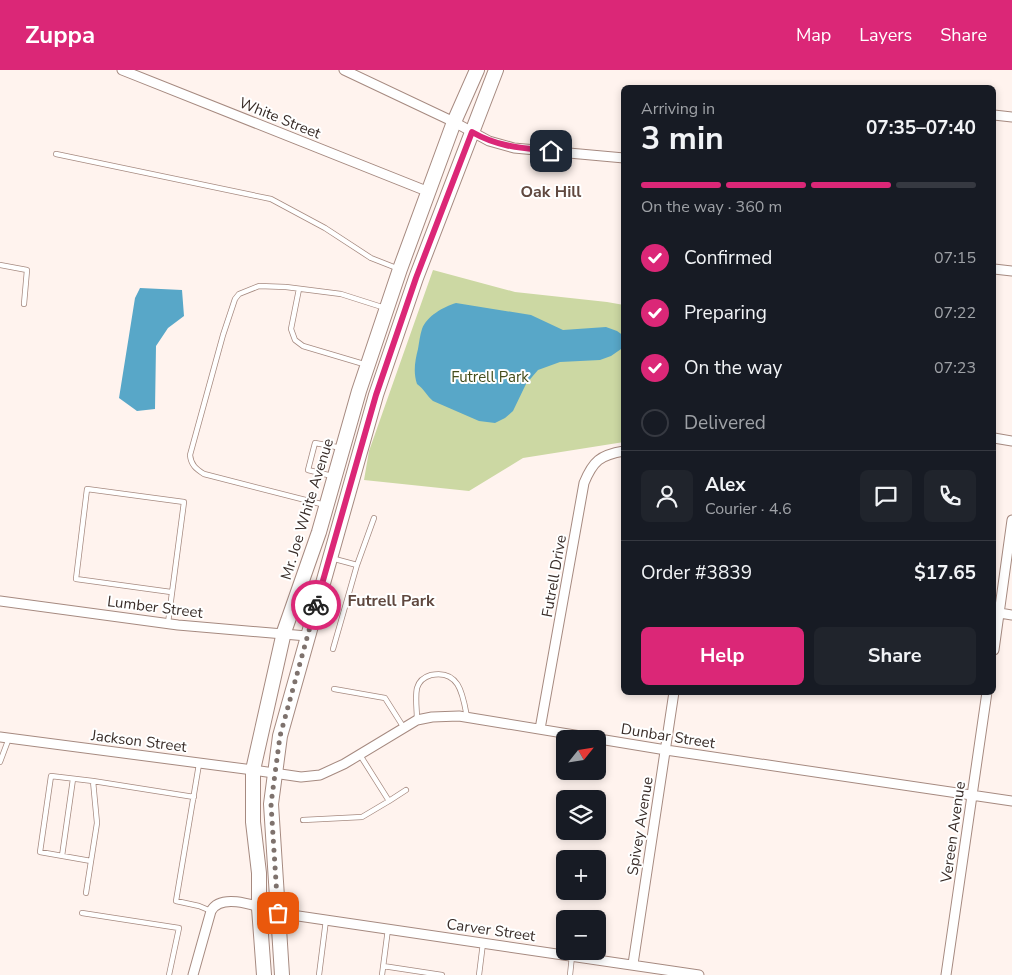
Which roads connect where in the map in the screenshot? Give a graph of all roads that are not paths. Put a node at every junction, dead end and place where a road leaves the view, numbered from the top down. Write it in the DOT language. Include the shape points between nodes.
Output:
graph roads {
  1 [pos="122,70"];
  2 [pos="344,70"];
  3 [pos="478,70"];
  4 [pos="496,70"];
  5 [pos="996,115"];
  6 [pos="1012,117"];
  7 [pos="454,122"];
  8 [pos="472,132"];
  9 [pos="56,154"];
  10 [pos="621,158"];
  11 [pos="429,192"];
  12 [pos="0,265"];
  13 [pos="996,269"];
  14 [pos="400,270"];
  15 [pos="1012,271"];
  16 [pos="299,289"];
  17 [pos="24,304"];
  18 [pos="388,308"];
  19 [pos="368,366"];
  20 [pos="996,438"];
  21 [pos="1012,441"];
  22 [pos="343,448"];
  23 [pos="621,452"];
  24 [pos="335,477"];
  25 [pos="327,506"];
  26 [pos="374,518"];
  27 [pos="1012,520"];
  28 [pos="330,558"];
  29 [pos="356,565"];
  30 [pos="171,592"];
  31 [pos="0,601"];
  32 [pos="997,612"];
  33 [pos="1012,615"];
  34 [pos="168,623"];
  35 [pos="996,625"];
  36 [pos="284,632"];
  37 [pos="307,636"];
  38 [pos="333,648"];
  39 [pos="334,689"];
  40 [pos="674,695"];
  41 [pos="987,695"];
  42 [pos="467,717"];
  43 [pos="417,720"];
  44 [pos="404,728"];
  45 [pos="540,729"];
  46 [pos="4,738"];
  47 [pos="666,750"];
  48 [pos="360,755"];
  49 [pos="0,762"];
  50 [pos="199,763"];
  51 [pos="253,770"];
  52 [pos="275,774"];
  53 [pos="73,779"];
  54 [pos="93,781"];
  55 [pos="406,790"];
  56 [pos="972,795"];
  57 [pos="194,796"];
  58 [pos="389,801"];
  59 [pos="1012,801"];
  60 [pos="303,820"];
  61 [pos="62,856"];
  62 [pos="91,861"];
  63 [pos="86,893"];
  64 [pos="259,908"];
  65 [pos="211,910"];
  66 [pos="82,913"];
  67 [pos="278,913"];
  68 [pos="326,920"];
  69 [pos="388,929"];
  70 [pos="484,943"];
  71 [pos="556,954"];
  72 [pos="572,960"];
  73 [pos="602,960"];
  74 [pos="633,964"];
  75 [pos="383,966"];
  76 [pos="169,975"];
  77 [pos="193,975"];
  78 [pos="264,975"];
  79 [pos="282,975"];
  80 [pos="319,975"];
  81 [pos="382,975"];
  82 [pos="442,975"];
  83 [pos="479,975"];
  84 [pos="570,975"];
  85 [pos="699,975"];
  86 [pos="946,975"];
  1 -- 11 [label="street, White Street"];
  2 -- 7 [label="street"];
  3 -- 7 [label="main road, Mr. Joe White Avenue"];
  4 -- 8 [label="main road"];
  5 -- 6 [label="street"];
  7 -- 8 [label="street"];
  7 -- 11 [label="main road, Mr. Joe White Avenue"];
  8 -- 10 [label="street" via="514,148"];
  8 -- 28 [label="main road" via="416,278 376,395"];
  9 -- 14 [label="lane" via="271,199 372,258"];
  11 -- 14 [label="main road, Mr. Joe White Avenue"];
  12 -- 17 [label="lane" via="27,270"];
  13 -- 15 [label="street"];
  14 -- 18 [label="main road, Mr. Joe White Avenue"];
  16 -- 18 [label="lane" via="340,294"];
  16 -- 19 [label="lane" via="291,329 295,340 303,346"];
  16 -- 25 [label="lane" via="260,286 239,294 235,299 190,455 196,470 204,474"];
  18 -- 19 [label="main road, Mr. Joe White Avenue"];
  19 -- 22 [label="main road, Mr. Joe White Avenue"];
  20 -- 21 [label="street"];
  22 -- 24 [label="main road, Mr. Joe White Avenue"];
  22 -- 24 [label="lane" via="314,444 308,470"];
  23 -- 45 [label="street, Futrell Drive" via="598,459 584,483"];
  24 -- 25 [label="main road, Mr. Joe White Avenue"];
  25 -- 36 [label="main road, Mr. Joe White Avenue"];
  26 -- 29 [label="lane"];
  27 -- 32 [label="street"];
  28 -- 29 [label="lane"];
  28 -- 37 [label="main road"];
  29 -- 38 [label="lane"];
  30 -- 30 [label="lane" via="184,502 87,489 76,579"];
  30 -- 34 [label="lane"];
  31 -- 34 [label="street, Lumber Street"];
  32 -- 33 [label="street"];
  32 -- 35 [label="street"];
  34 -- 36 [label="street, Lumber Street"];
  36 -- 37 [label="street, Lumber Street"];
  36 -- 51 [label="main road, Mr. Joe White Avenue"];
  37 -- 52 [label="main road" via="280,736"];
  39 -- 44 [label="lane" via="385,698"];
  40 -- 47 [label="street, Spivey Avenue"];
  41 -- 56 [label="street, Vereen Avenue"];
  42 -- 43 [label="street, Dunbar Street"];
  42 -- 43 [label="lane" via="462,691 456,682 444,675 435,675 420,681"];
  42 -- 45 [label="street, Dunbar Street"];
  43 -- 44 [label="street, Dunbar Street"];
  44 -- 48 [label="street, Dunbar Street"];
  45 -- 47 [label="street, Dunbar Street"];
  46 -- 49 [label="lane"];
  46 -- 50 [label="street, Jackson Street"];
  47 -- 56 [label="street, Dunbar Street"];
  47 -- 74 [label="street, Spivey Avenue"];
  48 -- 52 [label="street, Dunbar Street" via="320,775"];
  48 -- 58 [label="lane"];
  50 -- 51 [label="street, Jackson Street"];
  50 -- 57 [label="lane"];
  51 -- 52 [label="street, Jackson Street"];
  51 -- 64 [label="main road, Mr. Joe White Avenue" via="252,822 259,873"];
  52 -- 67 [label="main road" via="271,804"];
  53 -- 54 [label="lane"];
  53 -- 61 [label="lane"];
  53 -- 61 [label="lane" via="51,776 40,852"];
  54 -- 57 [label="lane"];
  54 -- 62 [label="lane" via="97,823"];
  55 -- 58 [label="lane"];
  56 -- 59 [label="street, Dunbar Street"];
  56 -- 86 [label="street, Vereen Avenue"];
  57 -- 65 [label="lane" via="176,901"];
  58 -- 60 [label="lane" via="362,816"];
  61 -- 62 [label="lane"];
  62 -- 63 [label="lane"];
  64 -- 65 [label="street, Carver Street" via="222,901"];
  64 -- 67 [label="street, Carver Street"];
  64 -- 78 [label="main road, Mr. Joe White Avenue"];
  65 -- 77 [label="street"];
  66 -- 76 [label="lane" via="180,928"];
  67 -- 68 [label="street, Carver Street"];
  67 -- 79 [label="main road"];
  68 -- 69 [label="street, Carver Street"];
  68 -- 80 [label="lane"];
  69 -- 70 [label="street, Carver Street"];
  69 -- 75 [label="lane"];
  70 -- 71 [label="street, Carver Street"];
  70 -- 83 [label="lane"];
  72 -- 84 [label="lane"];
  73 -- 74 [label="street, Carver Street"];
  74 -- 85 [label="street, Carver Street"];
  75 -- 81 [label="lane"];
  75 -- 82 [label="lane"];
}
